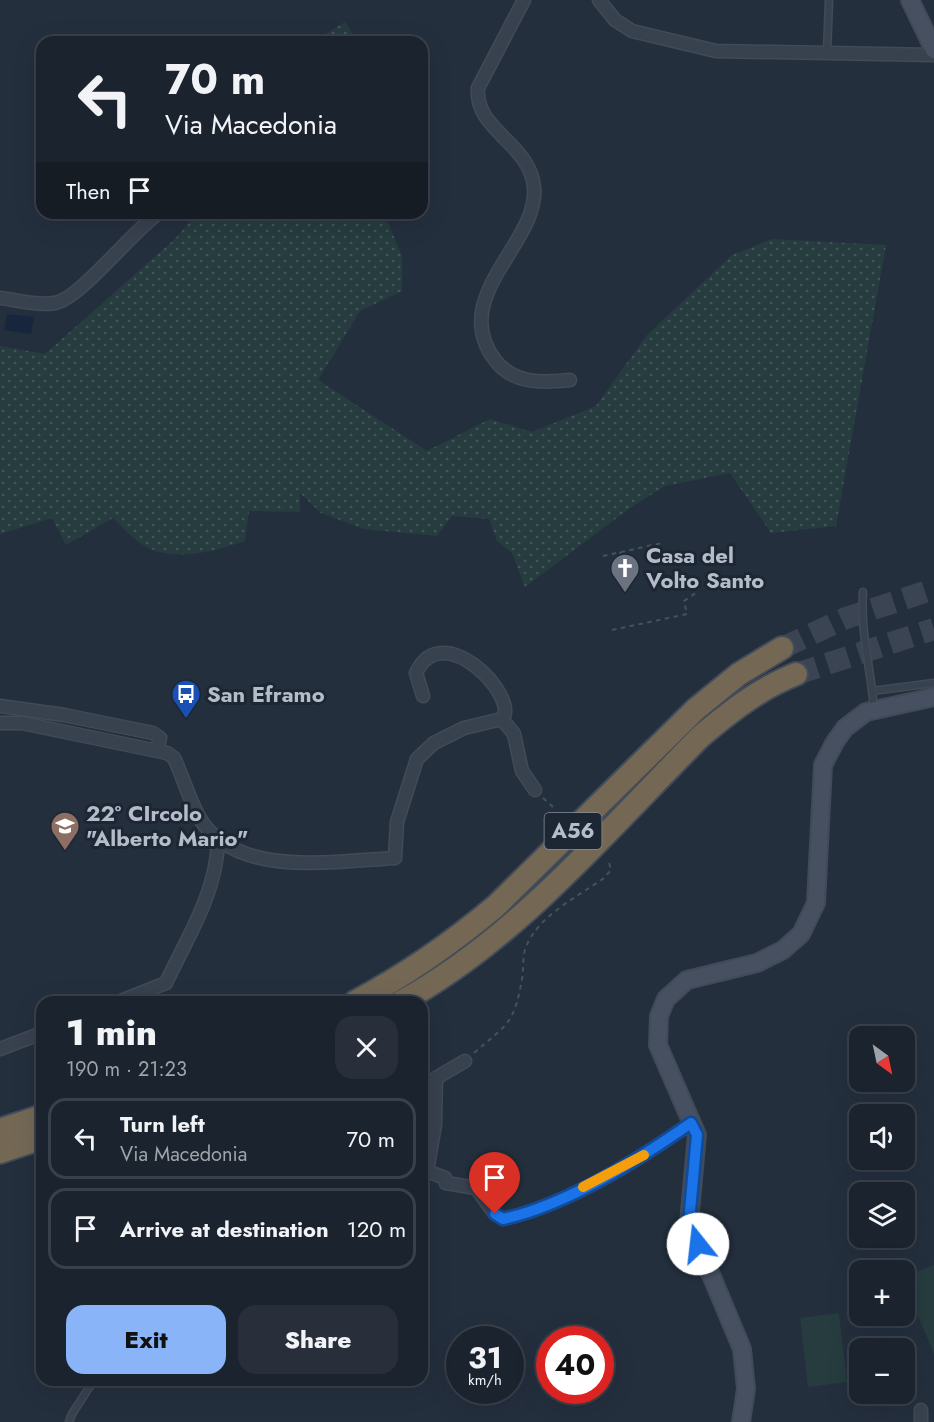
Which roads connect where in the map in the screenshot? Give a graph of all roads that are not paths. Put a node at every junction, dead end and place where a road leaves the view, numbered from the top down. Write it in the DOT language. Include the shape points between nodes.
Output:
graph roads {
  1 [pos="524,0"];
  2 [pos="599,0"];
  3 [pos="829,0"];
  4 [pos="910,0"];
  5 [pos="934,52"];
  6 [pos="827,53"];
  7 [pos="153,219"];
  8 [pos="0,298"];
  9 [pos="570,380"];
  10 [pos="863,592"];
  11 [pos="782,648"];
  12 [pos="796,674"];
  13 [pos="934,683"];
  14 [pos="872,692"];
  15 [pos="423,696"];
  16 [pos="934,697"];
  17 [pos="0,706"];
  18 [pos="874,709"];
  19 [pos="502,720"];
  20 [pos="0,723"];
  21 [pos="158,750"];
  22 [pos="535,790"];
  23 [pos="218,842"];
  24 [pos="133,996"];
  25 [pos="366,996"];
  26 [pos="411,996"];
  27 [pos="36,1035"];
  28 [pos="0,1049"];
  29 [pos="465,1061"];
  30 [pos="36,1118"];
  31 [pos="691,1123"];
  32 [pos="0,1130"];
  33 [pos="36,1140"];
  34 [pos="0,1152"];
  35 [pos="428,1165"];
  36 [pos="428,1171"];
  37 [pos="89,1386"];
  38 [pos="69,1422"];
  39 [pos="741,1422"];
  1 -- 9 [label="street" via="483,74 477,95 484,116 528,165 534,200 488,292 483,329 492,356 515,376 538,382"];
  2 -- 6 [label="street" via="615,20 632,31 726,52"];
  3 -- 6 [label="lane"];
  4 -- 5 [label="street"];
  5 -- 6 [label="street"];
  7 -- 8 [label="street" via="61,302"];
  10 -- 14 [label="lane" via="861,613"];
  11 -- 25 [label="highway, A56" via="739,674 696,709 480,920 399,978"];
  12 -- 26 [label="highway, A56" via="759,691 727,714 516,920 451,972"];
  13 -- 14 [label="lane"];
  14 -- 18 [label="lane"];
  15 -- 19 [label="street" via="416,673 419,667 439,653 451,653 476,664 500,695 506,708"];
  16 -- 18 [label="street"];
  17 -- 21 [label="street" via="153,733 160,738"];
  18 -- 31 [label="street" via="845,728 823,765 816,903 801,934 783,950 757,963 687,980 666,999 659,1016 658,1045"];
  19 -- 22 [label="street" via="514,734 522,771"];
  19 -- 23 [label="street" via="464,728 434,743 417,759 396,822 394,858 281,863"];
  20 -- 21 [label="street" via="22,723"];
  21 -- 23 [label="street" via="174,758 199,817"];
  23 -- 24 [label="street" via="217,869 209,896 166,983"];
  27 -- 28 [label="street"];
  29 -- 35 [label="street" via="436,1078 435,1125"];
  30 -- 32 [label="highway"];
  31 -- 36 [label="street" via="646,1154 589,1185 503,1219 476,1188 446,1184 446,1178"];
  31 -- 39 [label="street" via="697,1135 689,1222 742,1349 746,1389"];
  33 -- 34 [label="highway"];
  37 -- 38 [label="lane"];
}
